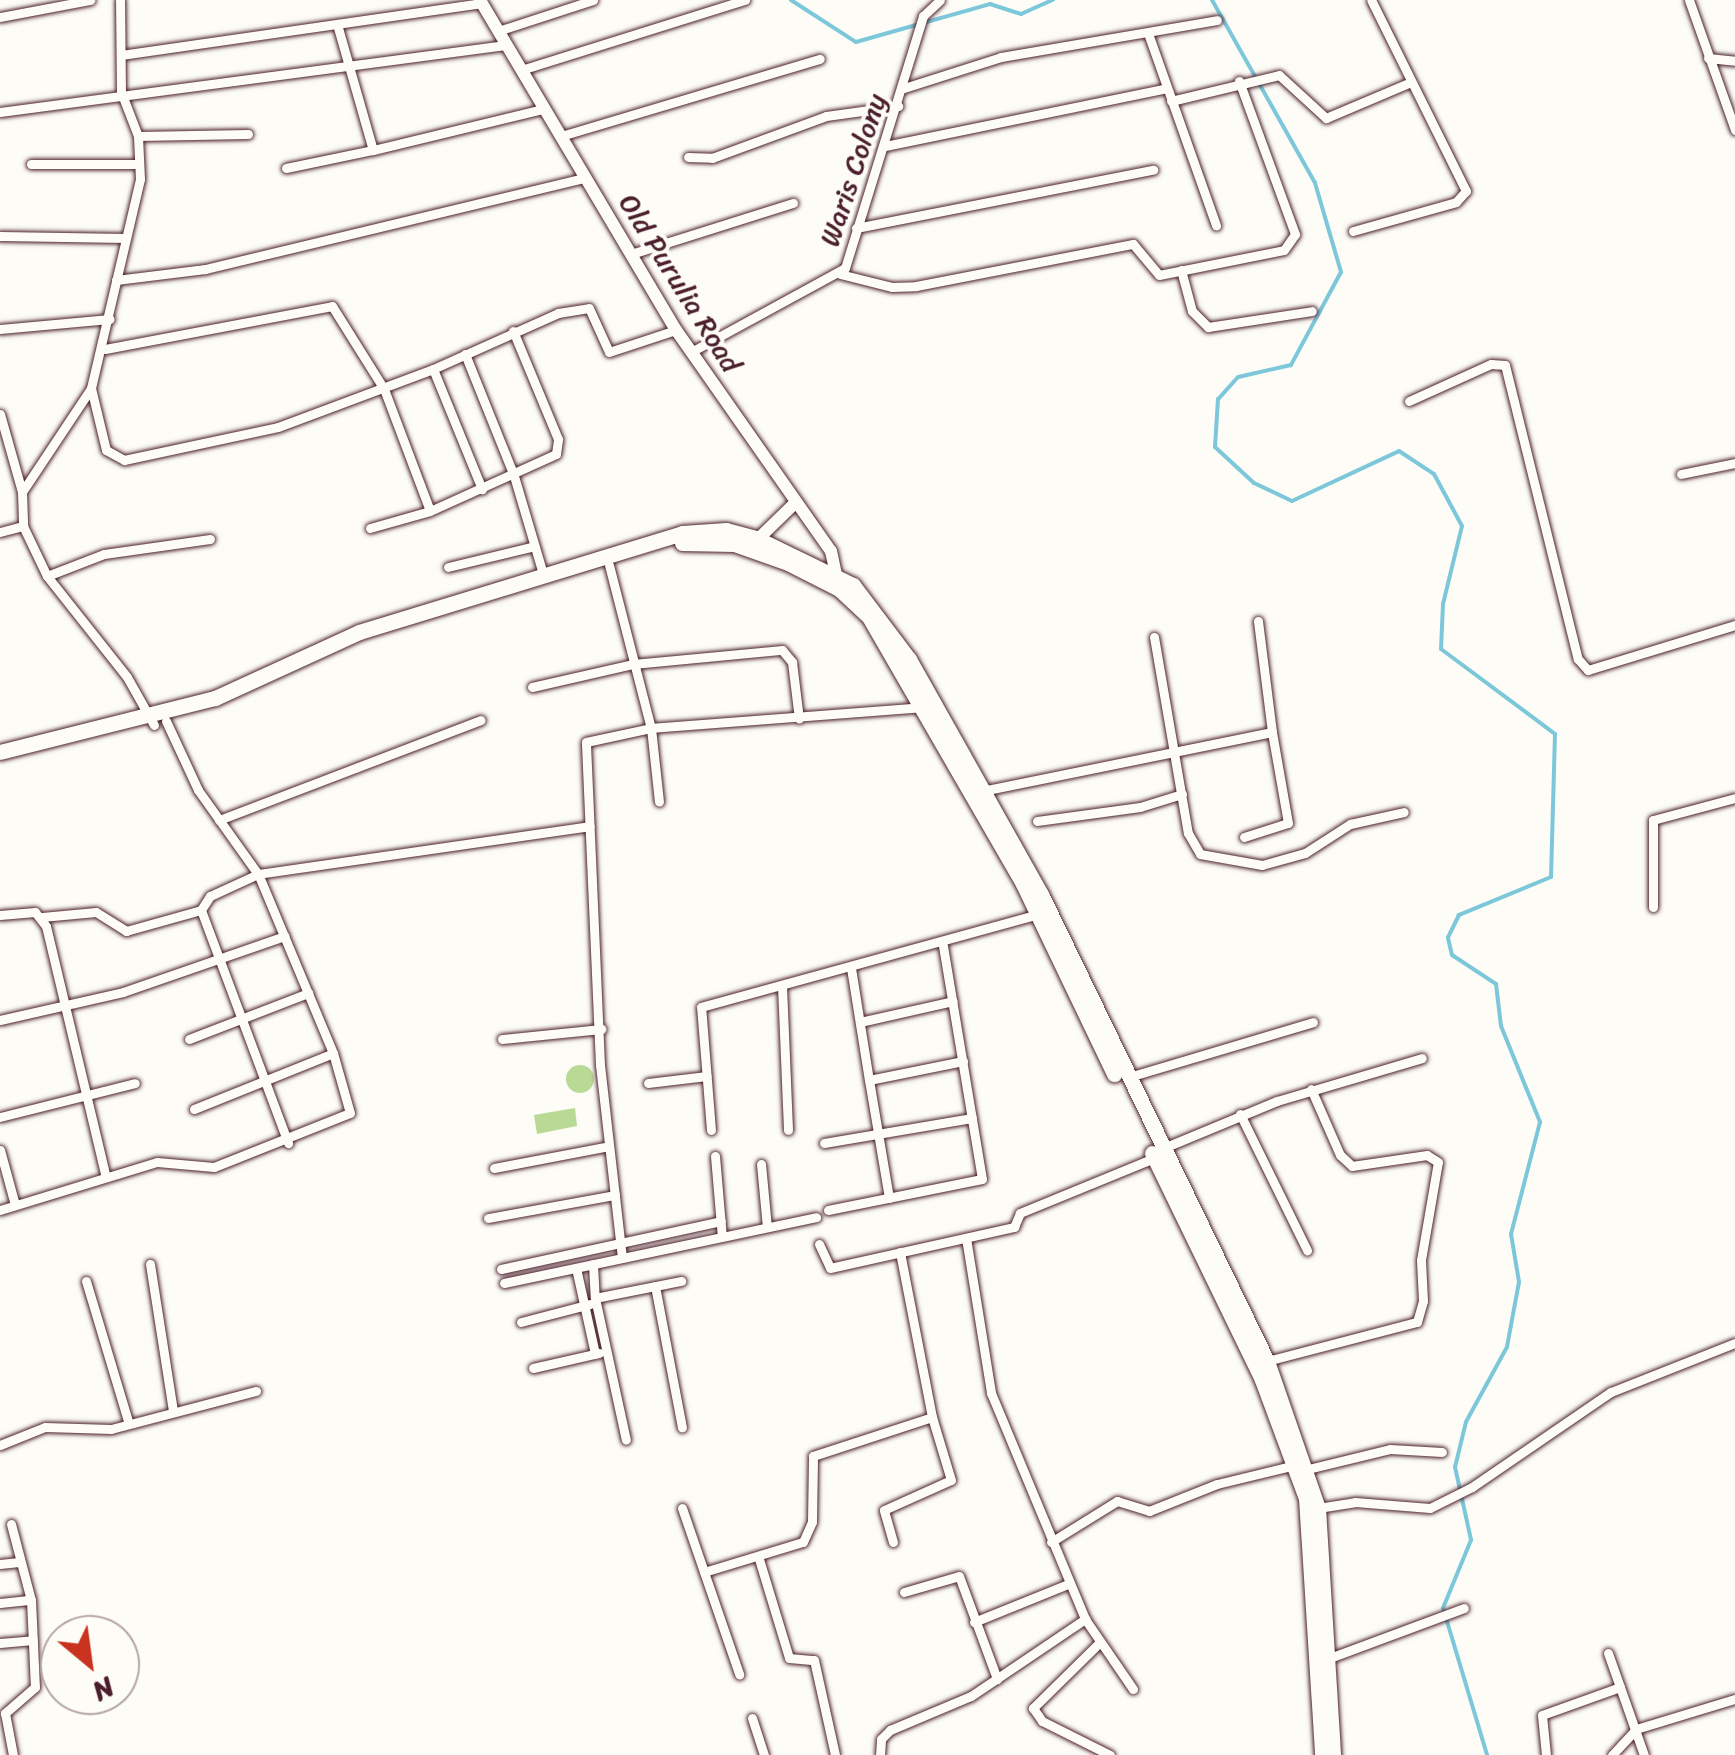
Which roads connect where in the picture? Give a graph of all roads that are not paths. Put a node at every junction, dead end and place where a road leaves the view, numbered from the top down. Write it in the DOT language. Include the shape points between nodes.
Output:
graph roads {
  1 [pos="90,0"];
  2 [pos="120,0"];
  3 [pos="593,0"];
  4 [pos="746,0"];
  5 [pos="940,0"];
  6 [pos="1370,0"];
  7 [pos="1689,0"];
  8 [pos="481,2"];
  9 [pos="0,17"];
  10 [pos="1217,20"];
  11 [pos="337,24"];
  12 [pos="498,31"];
  13 [pos="1149,36"];
  14 [pos="506,45"];
  15 [pos="121,55"];
  16 [pos="1708,58"];
  17 [pos="820,60"];
  18 [pos="1735,62"];
  19 [pos="349,68"];
  20 [pos="521,70"];
  21 [pos="1239,81"];
  22 [pos="1411,82"];
  23 [pos="904,88"];
  24 [pos="1166,88"];
  25 [pos="121,92"];
  26 [pos="1171,101"];
  27 [pos="898,106"];
  28 [pos="543,108"];
  29 [pos="0,112"];
  30 [pos="1735,130"];
  31 [pos="248,134"];
  32 [pos="138,136"];
  33 [pos="561,136"];
  34 [pos="885,146"];
  35 [pos="373,150"];
  36 [pos="688,157"];
  37 [pos="32,164"];
  38 [pos="139,164"];
  39 [pos="286,168"];
  40 [pos="1153,170"];
  41 [pos="584,178"];
  42 [pos="792,203"];
  43 [pos="1216,225"];
  44 [pos="856,228"];
  45 [pos="1354,232"];
  46 [pos="0,236"];
  47 [pos="126,238"];
  48 [pos="631,254"];
  49 [pos="1181,270"];
  50 [pos="840,274"];
  51 [pos="116,280"];
  52 [pos="1312,312"];
  53 [pos="110,319"];
  54 [pos="0,328"];
  55 [pos="513,330"];
  56 [pos="676,330"];
  57 [pos="105,349"];
  58 [pos="691,352"];
  59 [pos="465,354"];
  60 [pos="433,370"];
  61 [pos="91,388"];
  62 [pos="384,389"];
  63 [pos="1409,400"];
  64 [pos="0,414"];
  65 [pos="1735,463"];
  66 [pos="1681,474"];
  67 [pos="514,476"];
  68 [pos="482,489"];
  69 [pos="22,492"];
  70 [pos="795,503"];
  71 [pos="430,511"];
  72 [pos="23,526"];
  73 [pos="370,528"];
  74 [pos="0,532"];
  75 [pos="210,539"];
  76 [pos="754,544"];
  77 [pos="535,546"];
  78 [pos="609,565"];
  79 [pos="448,567"];
  80 [pos="47,576"];
  81 [pos="544,577"];
  82 [pos="837,581"];
  83 [pos="1258,622"];
  84 [pos="1735,625"];
  85 [pos="1154,637"];
  86 [pos="633,664"];
  87 [pos="532,687"];
  88 [pos="923,707"];
  89 [pos="799,719"];
  90 [pos="481,720"];
  91 [pos="157,721"];
  92 [pos="650,728"];
  93 [pos="1272,732"];
  94 [pos="1175,752"];
  95 [pos="0,756"];
  96 [pos="982,791"];
  97 [pos="1182,794"];
  98 [pos="1735,798"];
  99 [pos="660,802"];
  100 [pos="1404,812"];
  101 [pos="219,820"];
  102 [pos="1037,821"];
  103 [pos="590,826"];
  104 [pos="1244,838"];
  105 [pos="258,874"];
  106 [pos="1653,907"];
  107 [pos="201,910"];
  108 [pos="0,914"];
  109 [pos="1038,914"];
  110 [pos="42,917"];
  111 [pos="285,936"];
  112 [pos="943,945"];
  113 [pos="218,960"];
  114 [pos="851,968"];
  115 [pos="782,986"];
  116 [pos="308,993"];
  117 [pos="953,1001"];
  118 [pos="64,1007"];
  119 [pos="0,1020"];
  120 [pos="242,1022"];
  121 [pos="860,1022"];
  122 [pos="1313,1022"];
  123 [pos="600,1029"];
  124 [pos="502,1039"];
  125 [pos="189,1040"];
  126 [pos="333,1053"];
  127 [pos="1422,1058"];
  128 [pos="963,1061"];
  129 [pos="706,1076"];
  130 [pos="1127,1078"];
  131 [pos="264,1080"];
  132 [pos="870,1080"];
  133 [pos="135,1083"];
  134 [pos="648,1083"];
  135 [pos="1310,1089"];
  136 [pos="86,1096"];
  137 [pos="194,1109"];
  138 [pos="1240,1114"];
  139 [pos="0,1117"];
  140 [pos="972,1118"];
  141 [pos="711,1130"];
  142 [pos="788,1130"];
  143 [pos="879,1135"];
  144 [pos="288,1143"];
  145 [pos="824,1143"];
  146 [pos="609,1146"];
  147 [pos="0,1150"];
  148 [pos="1158,1153"];
  149 [pos="715,1156"];
  150 [pos="761,1164"];
  151 [pos="494,1168"];
  152 [pos="106,1177"];
  153 [pos="615,1196"];
  154 [pos="889,1198"];
  155 [pos="16,1205"];
  156 [pos="0,1210"];
  157 [pos="828,1210"];
  158 [pos="816,1217"];
  159 [pos="488,1218"];
  160 [pos="721,1221"];
  161 [pos="767,1227"];
  162 [pos="722,1237"];
  163 [pos="966,1238"];
  164 [pos="620,1242"];
  165 [pos="819,1244"];
  166 [pos="1307,1250"];
  167 [pos="900,1252"];
  168 [pos="622,1258"];
  169 [pos="150,1264"];
  170 [pos="593,1264"];
  171 [pos="576,1268"];
  172 [pos="501,1269"];
  173 [pos="86,1281"];
  174 [pos="681,1281"];
  175 [pos="504,1283"];
  176 [pos="655,1286"];
  177 [pos="595,1298"];
  178 [pos="585,1308"];
  179 [pos="521,1322"];
  180 [pos="1735,1343"];
  181 [pos="607,1352"];
  182 [pos="595,1354"];
  183 [pos="1267,1361"];
  184 [pos="533,1368"];
  185 [pos="256,1391"];
  186 [pos="173,1411"];
  187 [pos="932,1417"];
  188 [pos="129,1424"];
  189 [pos="682,1426"];
  190 [pos="0,1430"];
  191 [pos="626,1440"];
  192 [pos="3,1444"];
  193 [pos="1442,1452"];
  194 [pos="1302,1467"];
  195 [pos="682,1508"];
  196 [pos="1318,1508"];
  197 [pos="11,1524"];
  198 [pos="893,1542"];
  199 [pos="1050,1542"];
  200 [pos="759,1559"];
  201 [pos="19,1562"];
  202 [pos="0,1564"];
  203 [pos="704,1572"];
  204 [pos="1068,1584"];
  205 [pos="904,1592"];
  206 [pos="30,1600"];
  207 [pos="0,1603"];
  208 [pos="1464,1608"];
  209 [pos="1084,1619"];
  210 [pos="974,1622"];
  211 [pos="32,1640"];
  212 [pos="0,1643"];
  213 [pos="1099,1643"];
  214 [pos="1608,1653"];
  215 [pos="1328,1659"];
  216 [pos="739,1674"];
  217 [pos="997,1679"];
  218 [pos="1620,1687"];
  219 [pos="1133,1690"];
  220 [pos="1735,1699"];
  221 [pos="752,1718"];
  222 [pos="1636,1730"];
  223 [pos="13,1755"];
  224 [pos="764,1755"];
  225 [pos="835,1755"];
  226 [pos="880,1755"];
  227 [pos="1110,1755"];
  228 [pos="1322,1755"];
  229 [pos="1333,1755"];
  230 [pos="1546,1755"];
  231 [pos="1612,1755"];
  232 [pos="1644,1755"];
  1 -- 9 [label="street"];
  2 -- 15 [label="street"];
  3 -- 12 [label="street"];
  4 -- 20 [label="street"];
  5 -- 23 [label="street, Waris Colony" via="923,16"];
  6 -- 22 [label="street"];
  7 -- 16 [label="street"];
  8 -- 11 [label="street"];
  8 -- 12 [label="main road, Old Purulia Road"];
  10 -- 13 [label="street"];
  11 -- 15 [label="street"];
  11 -- 19 [label="street"];
  12 -- 14 [label="main road, Old Purulia Road"];
  13 -- 23 [label="street" via="1001,57"];
  13 -- 24 [label="street"];
  14 -- 19 [label="street"];
  14 -- 20 [label="main road, Old Purulia Road"];
  15 -- 25 [label="street"];
  16 -- 18 [label="street"];
  16 -- 30 [label="street"];
  17 -- 33 [label="street"];
  19 -- 25 [label="street"];
  19 -- 35 [label="street"];
  20 -- 28 [label="main road, Old Purulia Road"];
  21 -- 22 [label="street" via="1270,74 1292,80 1326,118"];
  21 -- 26 [label="street"];
  21 -- 49 [label="street" via="1294,240 1284,250"];
  22 -- 45 [label="street" via="1465,193 1456,202"];
  23 -- 27 [label="street, Waris Colony"];
  24 -- 26 [label="street"];
  24 -- 34 [label="street"];
  25 -- 29 [label="street"];
  25 -- 32 [label="street"];
  26 -- 43 [label="street"];
  27 -- 34 [label="street, Waris Colony"];
  27 -- 36 [label="street" via="826,116 712,158"];
  28 -- 33 [label="main road, Old Purulia Road"];
  28 -- 35 [label="street"];
  31 -- 32 [label="street"];
  32 -- 38 [label="street"];
  33 -- 41 [label="main road, Old Purulia Road"];
  34 -- 44 [label="street, Waris Colony"];
  35 -- 39 [label="street"];
  37 -- 38 [label="street"];
  38 -- 47 [label="street"];
  40 -- 44 [label="street"];
  41 -- 48 [label="main road, Old Purulia Road"];
  41 -- 51 [label="street" via="205,269"];
  42 -- 48 [label="street"];
  44 -- 50 [label="street, Waris Colony"];
  46 -- 47 [label="street"];
  47 -- 51 [label="street"];
  48 -- 56 [label="main road, Old Purulia Road"];
  49 -- 50 [label="street" via="1153,274 1133,244 916,286"];
  49 -- 52 [label="street" via="1192,311 1208,326"];
  50 -- 58 [label="street, Waris Colony"];
  51 -- 53 [label="street"];
  53 -- 54 [label="street"];
  53 -- 57 [label="street"];
  55 -- 56 [label="street" via="586,307 609,352"];
  55 -- 59 [label="street"];
  55 -- 67 [label="street" via="559,449"];
  56 -- 58 [label="main road, Old Purulia Road"];
  57 -- 61 [label="street"];
  57 -- 62 [label="street" via="332,306"];
  58 -- 70 [label="main road, Old Purulia Road"];
  59 -- 60 [label="street"];
  59 -- 67 [label="street"];
  60 -- 62 [label="street"];
  60 -- 68 [label="street"];
  61 -- 62 [label="street" via="106,450 124,460 278,427"];
  61 -- 69 [label="street"];
  62 -- 71 [label="street"];
  63 -- 84 [label="street" via="1505,364 1578,658 1588,670"];
  64 -- 69 [label="street"];
  65 -- 66 [label="street"];
  67 -- 68 [label="street"];
  67 -- 77 [label="street"];
  68 -- 71 [label="street"];
  69 -- 72 [label="street"];
  70 -- 76 [label="main road"];
  70 -- 82 [label="main road, Old Purulia Road" via="831,551"];
  71 -- 73 [label="street"];
  72 -- 74 [label="street"];
  72 -- 80 [label="street"];
  75 -- 80 [label="street" via="104,554"];
  76 -- 78 [label="highway" via="693,540"];
  76 -- 81 [label="highway" via="726,530 682,534"];
  76 -- 82 [label="highway"];
  77 -- 79 [label="street"];
  77 -- 81 [label="street"];
  78 -- 86 [label="street"];
  78 -- 91 [label="highway" via="355,643 251,696"];
  80 -- 91 [label="street"];
  81 -- 91 [label="highway" via="347,637 246,688"];
  82 -- 88 [label="highway" via="881,635"];
  82 -- 96 [label="highway" via="891,632"];
  83 -- 93 [label="street"];
  85 -- 94 [label="street"];
  86 -- 87 [label="street"];
  86 -- 89 [label="street" via="782,650 792,662"];
  86 -- 92 [label="street"];
  88 -- 89 [label="street"];
  88 -- 109 [label="highway"];
  89 -- 92 [label="street"];
  90 -- 101 [label="street"];
  91 -- 95 [label="highway"];
  91 -- 101 [label="street"];
  92 -- 99 [label="street"];
  92 -- 103 [label="street" via="586,742"];
  93 -- 94 [label="street"];
  93 -- 104 [label="street" via="1288,824"];
  94 -- 96 [label="street"];
  94 -- 97 [label="street"];
  96 -- 130 [label="highway" via="1041,894"];
  97 -- 100 [label="street" via="1194,848 1235,865 1294,859 1350,824"];
  97 -- 102 [label="street" via="1140,807"];
  98 -- 106 [label="street" via="1653,820"];
  101 -- 105 [label="street"];
  103 -- 105 [label="street"];
  103 -- 123 [label="street"];
  105 -- 107 [label="street" via="210,896"];
  105 -- 111 [label="street"];
  107 -- 110 [label="street" via="134,930 96,912"];
  107 -- 113 [label="street"];
  108 -- 110 [label="street"];
  109 -- 112 [label="street"];
  109 -- 148 [label="highway"];
  110 -- 118 [label="street"];
  111 -- 113 [label="street"];
  111 -- 116 [label="street"];
  112 -- 114 [label="street"];
  112 -- 117 [label="street"];
  113 -- 118 [label="street"];
  113 -- 120 [label="street"];
  114 -- 115 [label="street"];
  114 -- 121 [label="street"];
  115 -- 129 [label="street" via="701,1007"];
  115 -- 142 [label="street"];
  116 -- 120 [label="street"];
  116 -- 126 [label="street"];
  117 -- 121 [label="street"];
  117 -- 128 [label="street"];
  118 -- 119 [label="street"];
  118 -- 136 [label="street"];
  120 -- 125 [label="street"];
  120 -- 131 [label="street"];
  121 -- 132 [label="street"];
  122 -- 130 [label="street"];
  123 -- 124 [label="street"];
  123 -- 146 [label="street"];
  126 -- 131 [label="street"];
  126 -- 144 [label="street" via="350,1112"];
  127 -- 135 [label="street"];
  128 -- 132 [label="street"];
  128 -- 140 [label="street"];
  129 -- 134 [label="street"];
  129 -- 141 [label="street"];
  130 -- 148 [label="highway"];
  131 -- 137 [label="street"];
  131 -- 144 [label="street"];
  132 -- 143 [label="street"];
  133 -- 136 [label="street"];
  135 -- 138 [label="street"];
  135 -- 183 [label="street" via="1340,1155 1352,1166 1436,1158 1421,1260 1423,1301 1416,1322"];
  136 -- 139 [label="street"];
  136 -- 152 [label="street"];
  138 -- 148 [label="street"];
  138 -- 166 [label="street"];
  140 -- 143 [label="street"];
  140 -- 154 [label="street" via="982,1179"];
  143 -- 145 [label="street"];
  143 -- 154 [label="street"];
  144 -- 152 [label="street" via="214,1167 170,1160"];
  146 -- 151 [label="street"];
  146 -- 153 [label="street"];
  147 -- 155 [label="street"];
  148 -- 163 [label="street" via="1020,1212 1014,1227"];
  148 -- 183 [label="highway"];
  148 -- 194 [label="highway"];
  149 -- 160 [label="street"];
  150 -- 161 [label="street"];
  152 -- 155 [label="street"];
  153 -- 159 [label="street"];
  153 -- 164 [label="street"];
  154 -- 157 [label="street"];
  155 -- 156 [label="street"];
  158 -- 161 [label="street"];
  160 -- 162 [label="street"];
  160 -- 164 [label="street"];
  161 -- 162 [label="street"];
  162 -- 168 [label="street"];
  163 -- 167 [label="street"];
  163 -- 199 [label="street" via="991,1393"];
  164 -- 168 [label="street"];
  164 -- 172 [label="street"];
  165 -- 167 [label="street" via="830,1268"];
  167 -- 187 [label="street"];
  168 -- 170 [label="street"];
  169 -- 186 [label="street"];
  170 -- 171 [label="street"];
  170 -- 177 [label="street"];
  171 -- 175 [label="street"];
  171 -- 178 [label="street"];
  173 -- 188 [label="street"];
  174 -- 176 [label="street"];
  176 -- 177 [label="street"];
  176 -- 189 [label="street"];
  177 -- 178 [label="street"];
  177 -- 181 [label="street"];
  178 -- 179 [label="street"];
  178 -- 182 [label="street"];
  180 -- 196 [label="street" via="1611,1392 1472,1488 1430,1508 1355,1502"];
  181 -- 182 [label="street"];
  181 -- 191 [label="street"];
  182 -- 184 [label="street"];
  183 -- 194 [label="highway"];
  185 -- 186 [label="street"];
  186 -- 188 [label="street"];
  187 -- 198 [label="street" via="952,1480 884,1510"];
  187 -- 200 [label="street" via="812,1456 808,1534 794,1548"];
  188 -- 192 [label="street" via="46,1427"];
  190 -- 192 [label="street"];
  193 -- 194 [label="street" via="1390,1449"];
  194 -- 196 [label="highway"];
  194 -- 199 [label="street" via="1217,1484 1149,1512 1117,1501"];
  194 -- 228 [label="highway"];
  195 -- 203 [label="street"];
  196 -- 215 [label="highway"];
  197 -- 201 [label="street"];
  199 -- 204 [label="street"];
  200 -- 203 [label="street"];
  200 -- 225 [label="street" via="789,1658 814,1660"];
  201 -- 202 [label="street"];
  201 -- 206 [label="street"];
  203 -- 216 [label="street"];
  204 -- 209 [label="street"];
  204 -- 210 [label="street"];
  205 -- 210 [label="street" via="956,1575"];
  206 -- 207 [label="street"];
  206 -- 211 [label="street"];
  208 -- 215 [label="street"];
  209 -- 213 [label="street"];
  209 -- 217 [label="street"];
  210 -- 217 [label="street"];
  211 -- 212 [label="street"];
  211 -- 223 [label="street" via="34,1691 5,1712"];
  213 -- 219 [label="street"];
  213 -- 227 [label="street" via="1033,1708 1042,1720"];
  214 -- 218 [label="street"];
  215 -- 229 [label="highway"];
  217 -- 226 [label="street" via="946,1710 890,1730 881,1739"];
  218 -- 222 [label="street"];
  218 -- 230 [label="street" via="1542,1715"];
  220 -- 222 [label="street"];
  221 -- 224 [label="street"];
  222 -- 231 [label="street"];
  222 -- 232 [label="street"];
}
